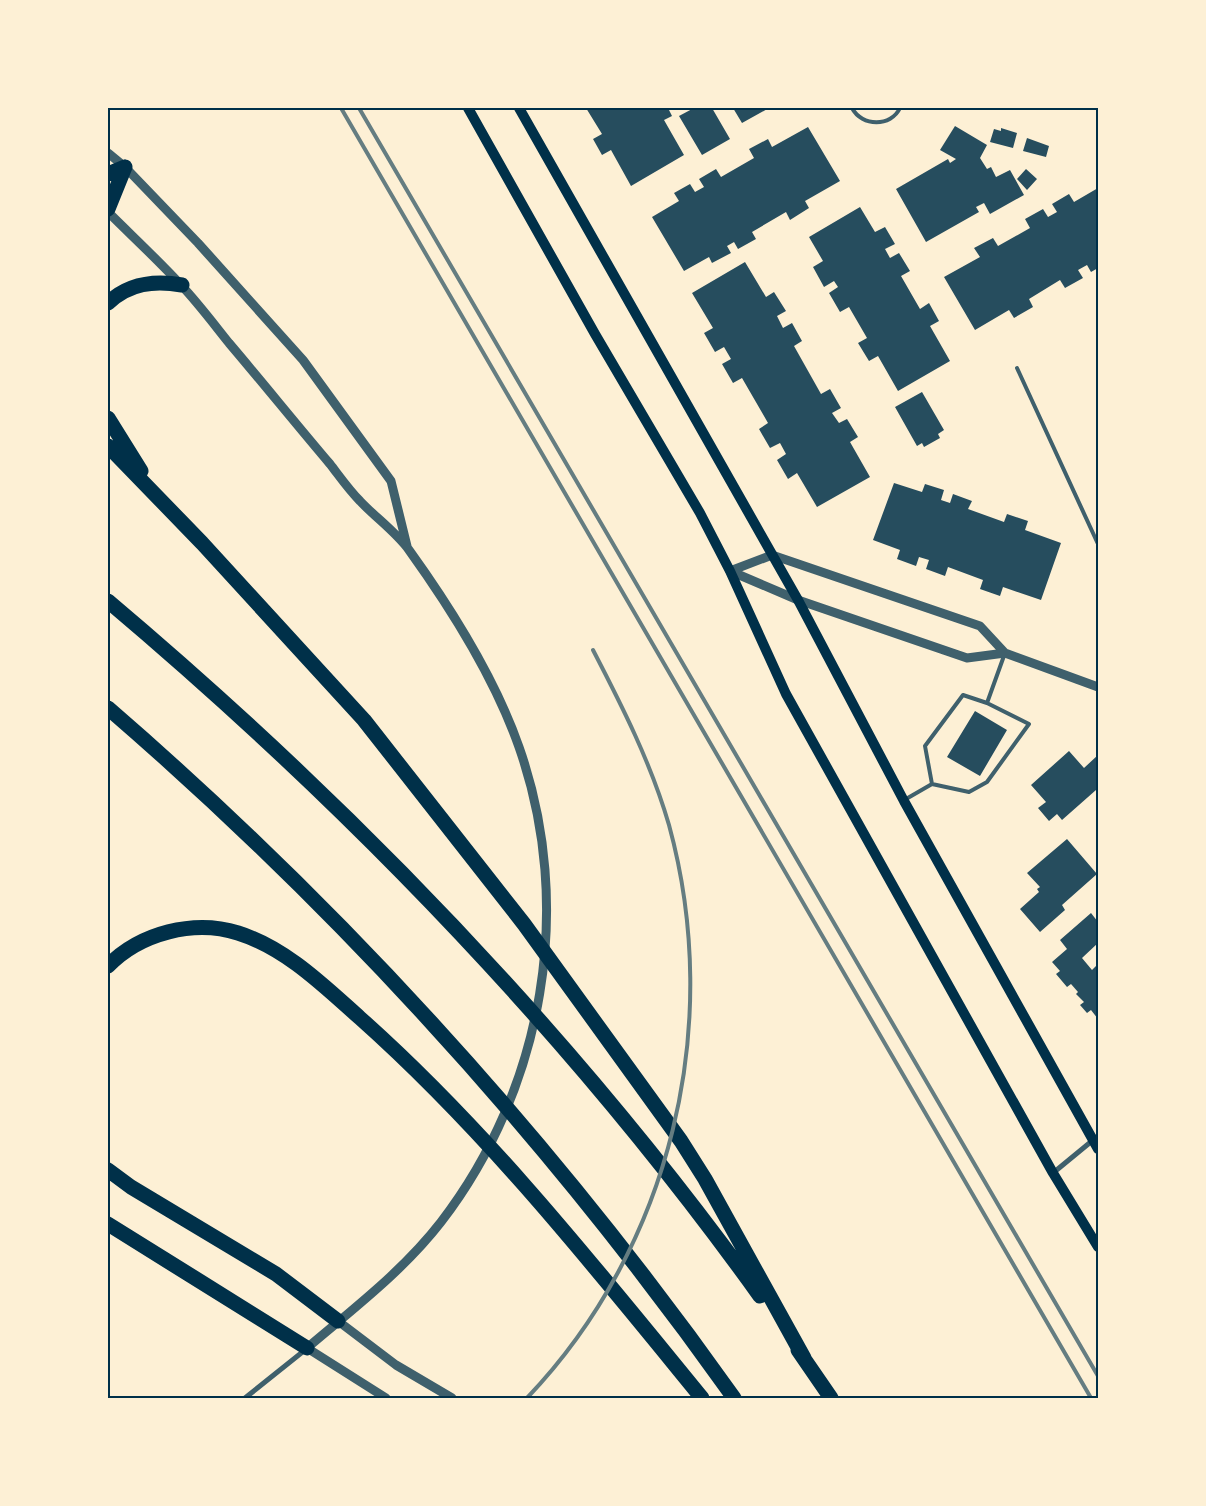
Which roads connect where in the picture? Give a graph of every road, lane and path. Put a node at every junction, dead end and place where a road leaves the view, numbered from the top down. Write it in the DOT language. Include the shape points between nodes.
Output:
graph roads {
  1 [pos="468,108"];
  2 [pos="520,108"];
  3 [pos="852,108"];
  4 [pos="900,108"];
  5 [pos="108,153"];
  6 [pos="125,167"];
  7 [pos="108,174"];
  8 [pos="108,209"];
  9 [pos="108,212"];
  10 [pos="182,285"];
  11 [pos="108,303"];
  12 [pos="1017,368"];
  13 [pos="108,418"];
  14 [pos="108,446"];
  15 [pos="156,495"];
  16 [pos="1098,544"];
  17 [pos="407,546"];
  18 [pos="772,555"];
  19 [pos="730,571"];
  20 [pos="798,600"];
  21 [pos="108,601"];
  22 [pos="1006,653"];
  23 [pos="1098,687"];
  24 [pos="988,703"];
  25 [pos="108,708"];
  26 [pos="932,784"];
  27 [pos="904,801"];
  28 [pos="108,966"];
  29 [pos="1097,1142"];
  30 [pos="108,1170"];
  31 [pos="1053,1173"];
  32 [pos="108,1224"];
  33 [pos="1098,1247"];
  34 [pos="338,1321"];
  35 [pos="307,1348"];
  36 [pos="804,1358"];
  37 [pos="246,1398"];
  38 [pos="386,1398"];
  39 [pos="452,1398"];
  40 [pos="702,1398"];
  41 [pos="734,1398"];
  42 [pos="831,1398"];
  1 -- 19 [label="main road"];
  2 -- 18 [label="main road"];
  3 -- 4 [label="lane" via="860,118 876,122 893,117"];
  5 -- 6 [label="street"];
  6 -- 7 [label="highway"];
  6 -- 8 [label="highway"];
  6 -- 17 [label="street" via="303,360 391,481"];
  9 -- 10 [label="street"];
  10 -- 11 [label="highway" via="167,282 138,286 125,290"];
  10 -- 17 [label="street" via="359,500"];
  12 -- 16 [label="lane"];
  13 -- 15 [label="highway"];
  14 -- 15 [label="highway"];
  15 -- 36 [label="highway" via="364,720 524,924 681,1141"];
  17 -- 34 [label="street" via="467,640 511,727 531,789 543,851 546,948 539,999 522,1066 483,1158 451,1209 397,1272"];
  18 -- 19 [label="street"];
  18 -- 20 [label="main road"];
  18 -- 22 [label="street" via="980,626"];
  19 -- 20 [label="street"];
  19 -- 31 [label="main road" via="786,694"];
  20 -- 22 [label="street" via="967,658"];
  20 -- 27 [label="main road"];
  21 -- 36 [label="highway" via="205,684 332,802 502,977 582,1067 660,1163"];
  22 -- 23 [label="street"];
  22 -- 24 [label="lane"];
  24 -- 26 [label="lane" via="963,695 925,746"];
  24 -- 26 [label="lane" via="1030,724 987,782 969,792"];
  25 -- 41 [label="highway" via="281,866 444,1034 568,1180"];
  26 -- 27 [label="lane"];
  27 -- 29 [label="main road"];
  28 -- 40 [label="highway" via="133,947 153,938 174,930 196,928 237,933 276,950 296,964 402,1056 494,1150 583,1252"];
  29 -- 31 [label="street"];
  30 -- 34 [label="highway" via="276,1274"];
  31 -- 33 [label="main road"];
  32 -- 35 [label="highway"];
  34 -- 35 [label="street"];
  34 -- 39 [label="street" via="396,1365"];
  35 -- 37 [label="street"];
  35 -- 38 [label="street"];
  36 -- 42 [label="highway"];
}
